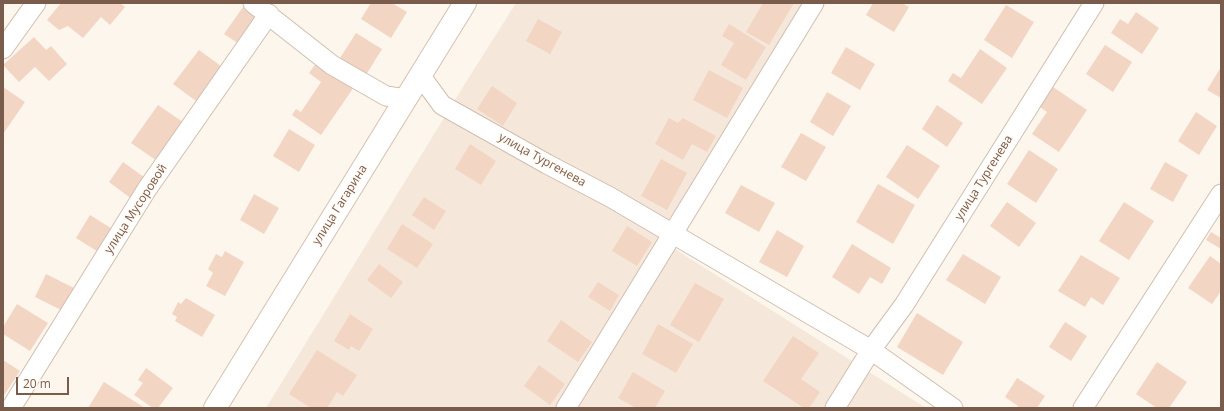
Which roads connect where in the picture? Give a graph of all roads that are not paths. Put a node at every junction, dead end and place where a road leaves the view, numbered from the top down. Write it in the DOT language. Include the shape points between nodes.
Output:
graph roads {
  1 [pos="36,3"];
  2 [pos="253,3"];
  3 [pos="465,3"];
  4 [pos="814,3"];
  5 [pos="1094,3"];
  6 [pos="269,14"];
  7 [pos="3,49"];
  8 [pos="420,75"];
  9 [pos="406,99"];
  10 [pos="1221,194"];
  11 [pos="673,234"];
  12 [pos="871,350"];
  13 [pos="11,408"];
  14 [pos="215,408"];
  15 [pos="566,408"];
  16 [pos="835,408"];
  17 [pos="953,408"];
  18 [pos="1083,408"];
  1 -- 7 [label="street"];
  2 -- 6 [label="street"];
  3 -- 8 [label="main road, улица Гагарина"];
  4 -- 11 [label="street"];
  5 -- 12 [label="street, улица Тургенева" via="904,305"];
  6 -- 9 [label="street" via="332,65 386,96"];
  6 -- 13 [label="street, улица Мусоровой" via="147,189"];
  8 -- 9 [label="main road, улица Гагарина"];
  8 -- 11 [label="street, улица Тургенева" via="442,105"];
  9 -- 14 [label="main road, улица Гагарина"];
  10 -- 18 [label="street"];
  11 -- 12 [label="street, улица Тургенева"];
  11 -- 15 [label="street"];
  12 -- 16 [label="street, улица Тургенева"];
  12 -- 17 [label="street, улица Тургенева"];
}
